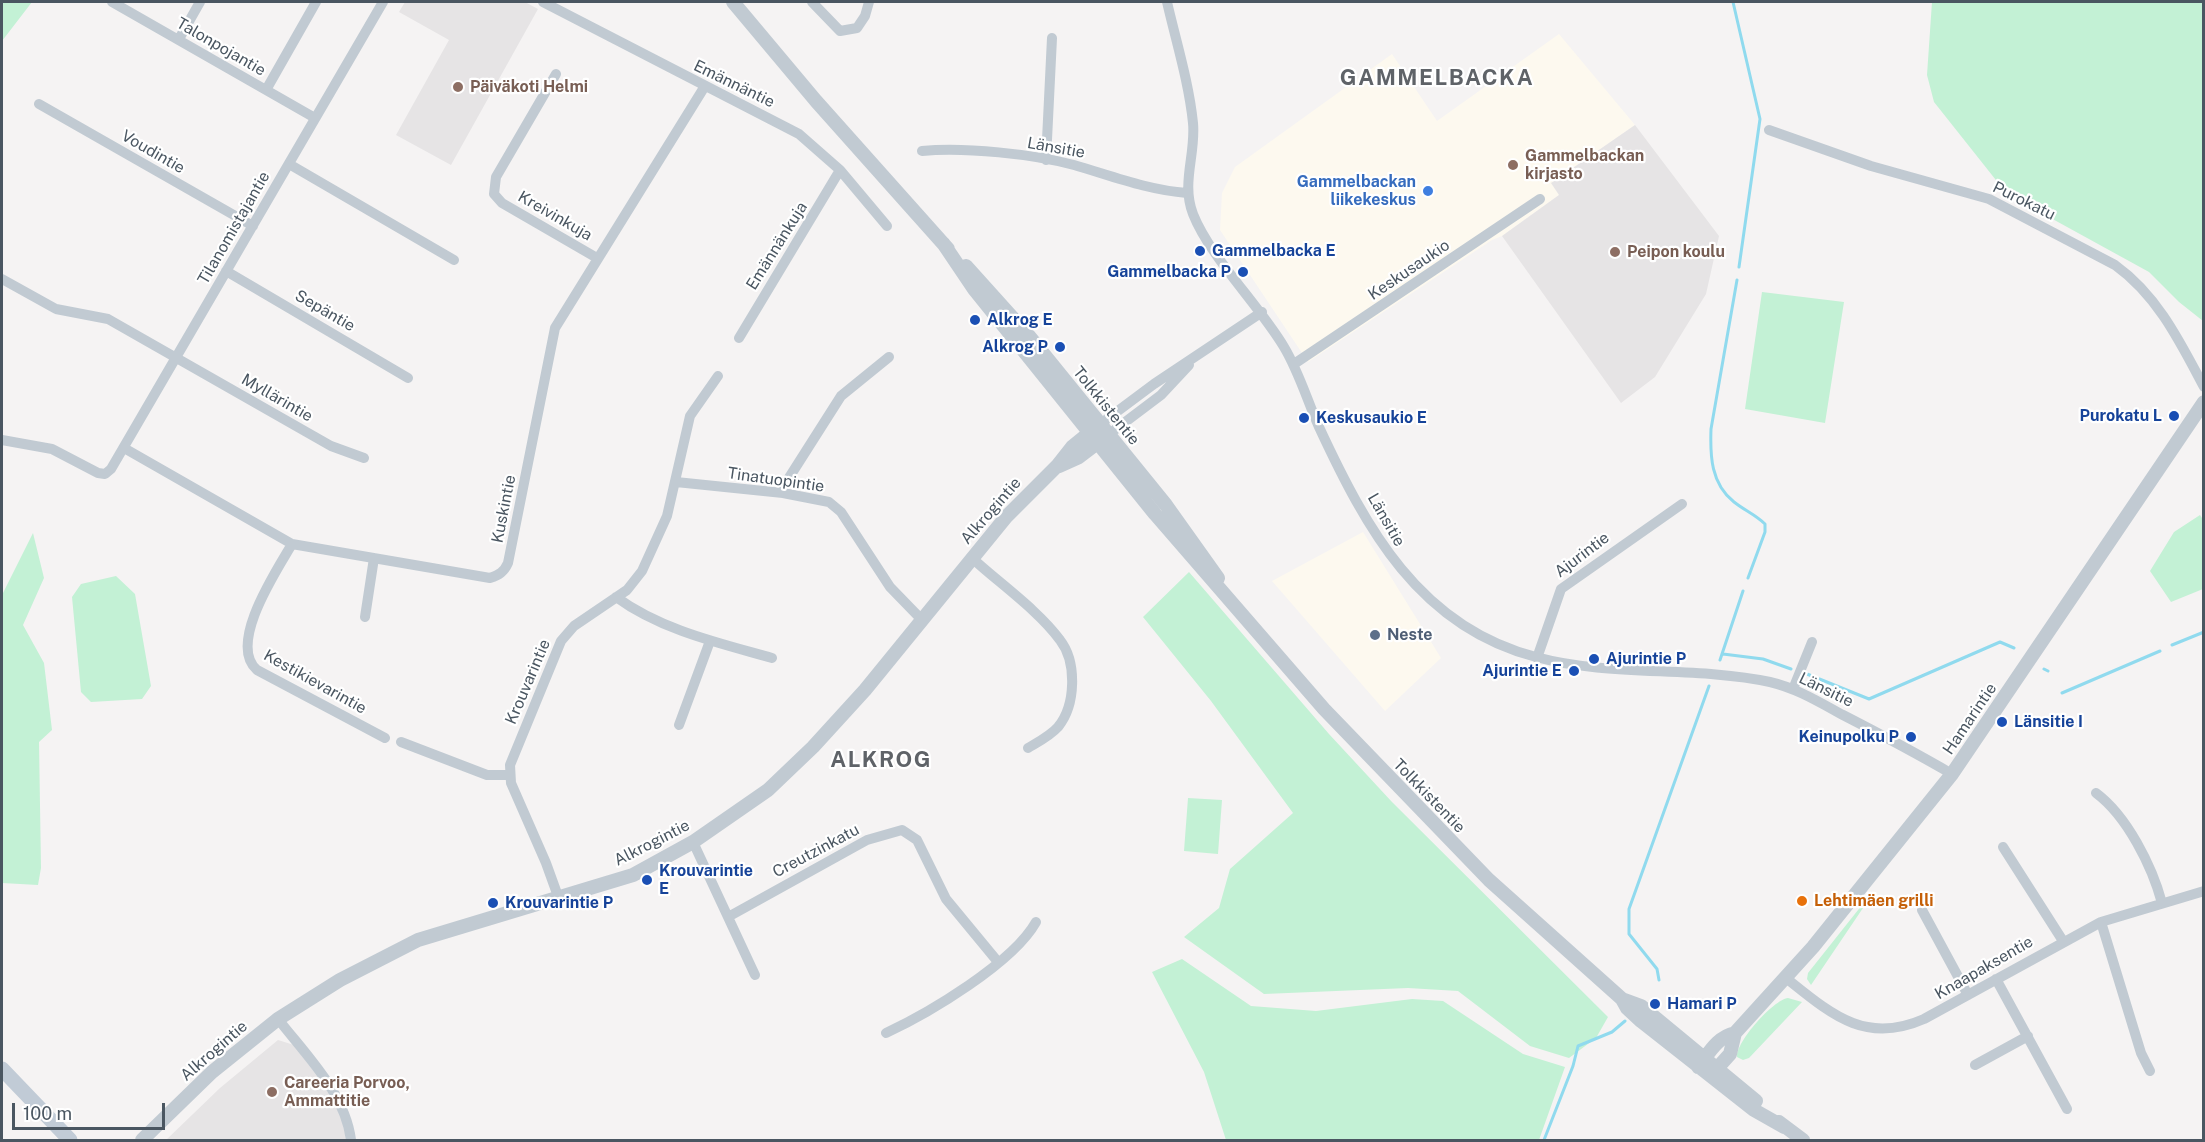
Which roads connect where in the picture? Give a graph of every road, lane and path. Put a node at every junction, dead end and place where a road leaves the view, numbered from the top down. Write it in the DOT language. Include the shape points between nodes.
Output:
graph roads {
  1 [pos="112,2"];
  2 [pos="200,2"];
  3 [pos="316,2"];
  4 [pos="383,2"];
  5 [pos="543,2"];
  6 [pos="733,2"];
  7 [pos="812,2"];
  8 [pos="869,2"];
  9 [pos="1167,2"];
  10 [pos="1052,38"];
  11 [pos="179,39"];
  12 [pos="556,74"];
  13 [pos="705,86"];
  14 [pos="266,90"];
  15 [pos="39,104"];
  16 [pos="315,118"];
  17 [pos="1769,130"];
  18 [pos="922,151"];
  19 [pos="1046,160"];
  20 [pos="289,164"];
  21 [pos="840,170"];
  22 [pos="1187,193"];
  23 [pos="1540,199"];
  24 [pos="253,226"];
  25 [pos="887,226"];
  26 [pos="597,258"];
  27 [pos="454,260"];
  28 [pos="226,272"];
  29 [pos="2,279"];
  30 [pos="1262,312"];
  31 [pos="739,338"];
  32 [pos="177,357"];
  33 [pos="889,357"];
  34 [pos="1294,364"];
  35 [pos="718,376"];
  36 [pos="408,378"];
  37 [pos="2204,387"];
  38 [pos="2204,402"];
  39 [pos="1098,434"];
  40 [pos="2,440"];
  41 [pos="124,448"];
  42 [pos="364,458"];
  43 [pos="676,482"];
  44 [pos="783,493"];
  45 [pos="1682,504"];
  46 [pos="292,544"];
  47 [pos="374,558"];
  48 [pos="972,558"];
  49 [pos="616,597"];
  50 [pos="366,617"];
  51 [pos="922,620"];
  52 [pos="710,641"];
  53 [pos="1812,642"];
  54 [pos="772,658"];
  55 [pos="1537,658"];
  56 [pos="1793,689"];
  57 [pos="678,725"];
  58 [pos="385,738"];
  59 [pos="401,742"];
  60 [pos="1028,748"];
  61 [pos="1952,774"];
  62 [pos="509,775"];
  63 [pos="2096,793"];
  64 [pos="693,842"];
  65 [pos="2002,847"];
  66 [pos="2204,891"];
  67 [pos="559,899"];
  68 [pos="2162,903"];
  69 [pos="1922,910"];
  70 [pos="728,917"];
  71 [pos="1036,922"];
  72 [pos="2101,922"];
  73 [pos="2063,941"];
  74 [pos="998,962"];
  75 [pos="755,975"];
  76 [pos="1786,978"];
  77 [pos="1996,979"];
  78 [pos="1968,994"];
  79 [pos="278,1019"];
  80 [pos="886,1033"];
  81 [pos="1735,1033"];
  82 [pos="2028,1036"];
  83 [pos="1701,1062"];
  84 [pos="1975,1065"];
  85 [pos="2,1069"];
  86 [pos="2150,1071"];
  87 [pos="1714,1073"];
  88 [pos="2067,1109"];
  89 [pos="70,1140"];
  90 [pos="142,1140"];
  91 [pos="351,1140"];
  92 [pos="1803,1140"];
  1 -- 11 [label="street, Talonpojantie"];
  2 -- 11 [label="street"];
  3 -- 14 [label="street"];
  4 -- 16 [label="street, Tilanomistajantie"];
  5 -- 13 [label="street, Emännäntie"];
  6 -- 39 [label="street, Tolkkistentie" via="816,101 1022,328"];
  7 -- 8 [label="street" via="840,31 857,28"];
  9 -- 22 [label="street" via="1193,124"];
  10 -- 19 [label="street"];
  11 -- 14 [label="street, Talonpojantie"];
  12 -- 26 [label="street, Kreivinkuja" via="496,177 494,194 502,203"];
  13 -- 21 [label="street, Emännäntie" via="799,134"];
  13 -- 26 [label="street, Kuskintie"];
  14 -- 16 [label="street, Talonpojantie"];
  15 -- 24 [label="street, Voudintie"];
  16 -- 20 [label="street, Tilanomistajantie"];
  17 -- 37 [label="street, Purokatu" via="1871,166 1989,199 2115,265 2165,314"];
  18 -- 19 [label="street, Länsitie" via="946,148"];
  19 -- 22 [label="street, Länsitie" via="1158,190"];
  20 -- 24 [label="street, Tilanomistajantie"];
  20 -- 27 [label="street"];
  21 -- 25 [label="street, Emännäntie"];
  21 -- 31 [label="street, Emännänkuja"];
  22 -- 30 [label="street, Länsitie" via="1194,216 1211,245"];
  23 -- 34 [label="street, Keskusaukio"];
  24 -- 28 [label="street, Tilanomistajantie"];
  26 -- 47 [label="street, Kuskintie" via="555,328 505,571 490,578"];
  28 -- 32 [label="street, Tilanomistajantie"];
  28 -- 36 [label="street, Sepäntie"];
  29 -- 32 [label="street, Myllärintie" via="56,309 108,319"];
  30 -- 34 [label="street, Länsitie"];
  30 -- 39 [label="street" via="1192,360 1161,395"];
  32 -- 41 [label="street, Tilanomistajantie"];
  32 -- 42 [label="street, Myllärintie" via="332,446"];
  33 -- 44 [label="street" via="841,396"];
  34 -- 55 [label="street, Länsitie" via="1319,426 1371,527 1394,562 1449,616 1496,643"];
  35 -- 43 [label="street, Krouvarintie" via="690,416"];
  38 -- 61 [label="street, Hamarintie"];
  39 -- 48 [label="street, Alkrogintie" via="1079,457 1057,466"];
  39 -- 83 [label="street, Tolkkistentie" via="1155,514 1324,709 1401,791 1489,880 1622,999 1641,1006"];
  40 -- 41 [label="street, Tilanomistajantie" via="52,449 98,474 111,469"];
  41 -- 46 [label="street, Kuskintie"];
  43 -- 44 [label="street, Tinatuopintie"];
  43 -- 49 [label="street, Krouvarintie" via="662,530 642,571"];
  44 -- 51 [label="street, Tinatuopintie" via="835,506 890,588"];
  45 -- 55 [label="street, Ajurintie" via="1561,589"];
  46 -- 47 [label="street, Kuskintie"];
  46 -- 58 [label="street, Kestikievarintie" via="262,595 247,643 248,659 257,670"];
  47 -- 50 [label="street"];
  48 -- 51 [label="street, Alkrogintie"];
  48 -- 60 [label="street" via="1051,630 1066,651 1072,684 1066,714 1050,734"];
  49 -- 52 [label="street" via="636,612"];
  49 -- 62 [label="street, Krouvarintie" via="574,626 561,641"];
  51 -- 64 [label="street, Alkrogintie" via="813,747 768,790"];
  52 -- 54 [label="street"];
  52 -- 57 [label="street"];
  53 -- 56 [label="street"];
  55 -- 56 [label="street, Länsitie" via="1734,676"];
  56 -- 61 [label="street, Länsitie"];
  59 -- 62 [label="street" via="487,775"];
  61 -- 76 [label="street, Hamarintie"];
  62 -- 67 [label="street"];
  63 -- 68 [label="street" via="2109,803 2146,858"];
  64 -- 67 [label="street, Alkrogintie" via="633,875"];
  64 -- 70 [label="street"];
  65 -- 73 [label="street"];
  66 -- 68 [label="street, Knaapaksentie"];
  67 -- 79 [label="street, Alkrogintie" via="418,940 340,980"];
  68 -- 72 [label="street, Knaapaksentie"];
  69 -- 78 [label="street"];
  70 -- 74 [label="street, Creutzinkatu" via="867,840 902,830 917,840 946,899"];
  70 -- 75 [label="street"];
  71 -- 74 [label="street" via="1029,935"];
  72 -- 73 [label="street, Knaapaksentie"];
  72 -- 86 [label="street"];
  73 -- 77 [label="street, Knaapaksentie"];
  74 -- 80 [label="street" via="911,1021"];
  76 -- 78 [label="street, Knaapaksentie" via="1830,1014 1844,1022 1872,1028 1908,1026"];
  76 -- 81 [label="street, Hamarintie"];
  77 -- 78 [label="street, Knaapaksentie"];
  77 -- 82 [label="street"];
  79 -- 90 [label="street, Alkrogintie" via="212,1071"];
  79 -- 91 [label="street" via="334,1092 348,1119"];
  81 -- 83 [label="street, Hamarintie" via="1726,1035"];
  81 -- 87 [label="street, Hamarintie" via="1734,1046"];
  82 -- 84 [label="street"];
  82 -- 88 [label="street"];
  83 -- 87 [label="street, Tolkkistentie"];
  85 -- 89 [label="main road"];
  87 -- 92 [label="street, Tolkkistentie"];
}
